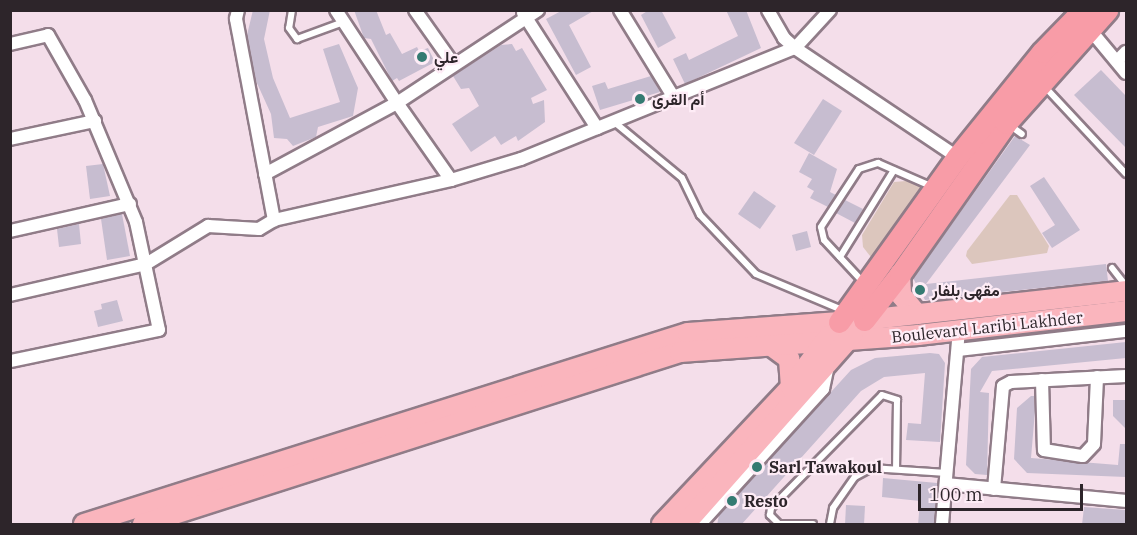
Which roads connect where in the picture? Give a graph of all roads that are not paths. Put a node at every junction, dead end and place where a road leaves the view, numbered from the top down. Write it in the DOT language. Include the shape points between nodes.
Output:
graph roads {
  1 [pos="238,10"];
  2 [pos="292,10"];
  3 [pos="336,10"];
  4 [pos="415,10"];
  5 [pos="538,10"];
  6 [pos="620,10"];
  7 [pos="768,10"];
  8 [pos="830,10"];
  9 [pos="1107,10"];
  10 [pos="524,14"];
  11 [pos="1083,18"];
  12 [pos="341,23"];
  13 [pos="10,44"];
  14 [pos="795,48"];
  15 [pos="1126,52"];
  16 [pos="1117,61"];
  17 [pos="454,65"];
  18 [pos="1126,73"];
  19 [pos="1041,82"];
  20 [pos="673,96"];
  21 [pos="397,103"];
  22 [pos="95,121"];
  23 [pos="613,121"];
  24 [pos="597,128"];
  25 [pos="10,139"];
  26 [pos="965,163"];
  27 [pos="894,170"];
  28 [pos="265,174"];
  29 [pos="1126,174"];
  30 [pos="451,180"];
  31 [pos="944,194"];
  32 [pos="130,204"];
  33 [pos="274,220"];
  34 [pos="10,231"];
  35 [pos="840,257"];
  36 [pos="146,264"];
  37 [pos="1112,268"];
  38 [pos="900,274"];
  39 [pos="868,286"];
  40 [pos="1126,286"];
  41 [pos="1126,291"];
  42 [pos="10,295"];
  43 [pos="1126,312"];
  44 [pos="917,314"];
  45 [pos="849,324"];
  46 [pos="1126,332"];
  47 [pos="959,341"];
  48 [pos="825,342"];
  49 [pos="770,345"];
  50 [pos="10,361"];
  51 [pos="828,366"];
  52 [pos="1126,376"];
  53 [pos="1097,377"];
  54 [pos="1042,380"];
  55 [pos="791,387"];
  56 [pos="896,469"];
  57 [pos="947,478"];
  58 [pos="994,489"];
  59 [pos="1126,501"];
  60 [pos="84,525"];
  61 [pos="143,525"];
  62 [pos="662,525"];
  63 [pos="685,525"];
  64 [pos="700,525"];
  65 [pos="813,525"];
  66 [pos="830,525"];
  67 [pos="942,525"];
  1 -- 28 [label="street" via="236,19"];
  2 -- 12 [label="lane" via="290,28 297,39"];
  3 -- 12 [label="street"];
  4 -- 17 [label="street"];
  5 -- 10 [label="street"];
  6 -- 20 [label="street"];
  7 -- 14 [label="street" via="784,38"];
  8 -- 14 [label="street"];
  9 -- 11 [label="highway"];
  10 -- 17 [label="street"];
  10 -- 24 [label="street"];
  11 -- 16 [label="street"];
  11 -- 19 [label="highway"];
  11 -- 26 [label="highway" via="1042,52"];
  12 -- 21 [label="street"];
  13 -- 22 [label="street" via="48,35"];
  14 -- 20 [label="street"];
  14 -- 26 [label="street"];
  15 -- 16 [label="street"];
  16 -- 18 [label="street"];
  17 -- 21 [label="street"];
  19 -- 26 [label="highway" via="1014,128"];
  19 -- 29 [label="lane"];
  20 -- 23 [label="street"];
  21 -- 28 [label="street"];
  21 -- 30 [label="street"];
  22 -- 25 [label="street"];
  22 -- 32 [label="street"];
  23 -- 24 [label="street"];
  23 -- 45 [label="lane" via="682,178 700,215 756,274"];
  24 -- 30 [label="street" via="521,159"];
  26 -- 31 [label="highway"];
  27 -- 31 [label="lane"];
  27 -- 35 [label="lane"];
  27 -- 35 [label="lane" via="871,163 860,169 823,221 824,240"];
  28 -- 33 [label="street"];
  30 -- 33 [label="street"];
  31 -- 38 [label="highway"];
  31 -- 39 [label="highway"];
  32 -- 34 [label="street"];
  32 -- 36 [label="street"];
  33 -- 36 [label="street" via="259,229 244,231 208,226"];
  35 -- 39 [label="lane"];
  36 -- 42 [label="street"];
  36 -- 50 [label="street" via="159,330"];
  37 -- 40 [label="lane"];
  38 -- 44 [label="main road" via="901,295"];
  38 -- 45 [label="highway"];
  39 -- 45 [label="highway"];
  41 -- 44 [label="main road, Boulevard Laribi Lakhder"];
  43 -- 47 [label="main road, Boulevard Laribi Lakhder"];
  44 -- 45 [label="main road, Boulevard Laribi Lakhder"];
  45 -- 47 [label="main road, Boulevard Laribi Lakhder"];
  45 -- 48 [label="main road"];
  45 -- 51 [label="main road"];
  45 -- 60 [label="main road" via="722,329 649,343"];
  46 -- 47 [label="street"];
  47 -- 57 [label="street"];
  48 -- 49 [label="main road"];
  48 -- 55 [label="main road"];
  49 -- 55 [label="main road" via="789,359"];
  49 -- 61 [label="main road" via="700,349 656,358"];
  51 -- 63 [label="main road"];
  51 -- 64 [label="street" via="824,389"];
  52 -- 53 [label="street"];
  53 -- 54 [label="street"];
  53 -- 54 [label="street" via="1094,444 1083,456 1044,450"];
  54 -- 58 [label="street" via="1011,382 1000,394"];
  55 -- 62 [label="main road"];
  56 -- 57 [label="lane"];
  56 -- 65 [label="lane" via="897,400 882,395 771,508 770,516 779,524"];
  56 -- 66 [label="lane" via="871,468 855,477 833,508"];
  57 -- 58 [label="street"];
  57 -- 67 [label="street"];
  58 -- 59 [label="street"];
}
